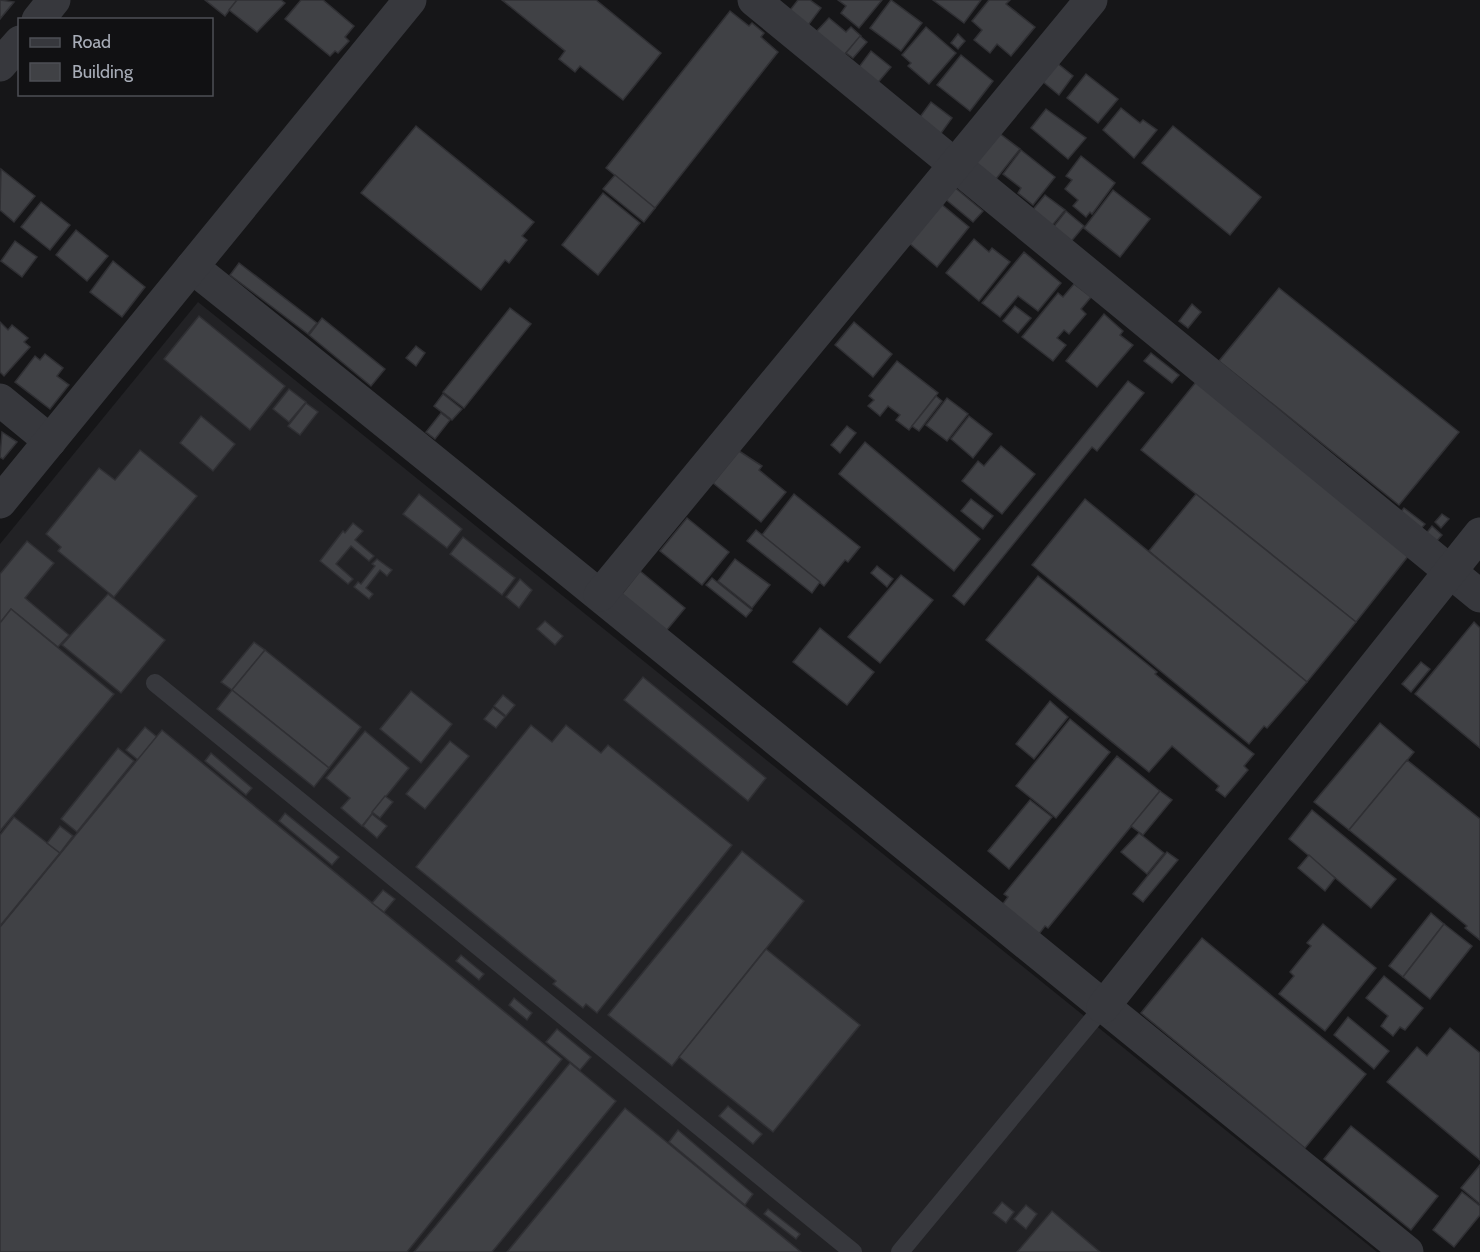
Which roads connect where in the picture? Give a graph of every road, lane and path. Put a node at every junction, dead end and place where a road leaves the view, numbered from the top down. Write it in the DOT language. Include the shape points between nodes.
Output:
graph roads {
  1 [pos="54,0"];
  2 [pos="410,0"];
  3 [pos="754,0"];
  4 [pos="1090,0"];
  5 [pos="40,18"];
  6 [pos="18,44"];
  7 [pos="0,65"];
  8 [pos="956,166"];
  9 [pos="192,267"];
  10 [pos="0,400"];
  11 [pos="50,441"];
  12 [pos="0,502"];
  13 [pos="1480,534"];
  14 [pos="1449,571"];
  15 [pos="600,595"];
  16 [pos="1480,596"];
  17 [pos="154,683"];
  18 [pos="1103,1007"];
  19 [pos="853,1252"];
  20 [pos="900,1252"];
  21 [pos="1407,1252"];
  1 -- 5 [label="street"];
  2 -- 9 [label="street"];
  3 -- 8 [label="street"];
  4 -- 8 [label="street"];
  6 -- 7 [label="street"];
  8 -- 14 [label="street"];
  8 -- 15 [label="street"];
  9 -- 11 [label="street"];
  9 -- 15 [label="street"];
  10 -- 11 [label="street"];
  11 -- 12 [label="street"];
  13 -- 14 [label="street"];
  14 -- 16 [label="street"];
  14 -- 18 [label="street"];
  15 -- 18 [label="street"];
  17 -- 19 [label="lane"];
  18 -- 20 [label="lane"];
  18 -- 21 [label="street"];
}
